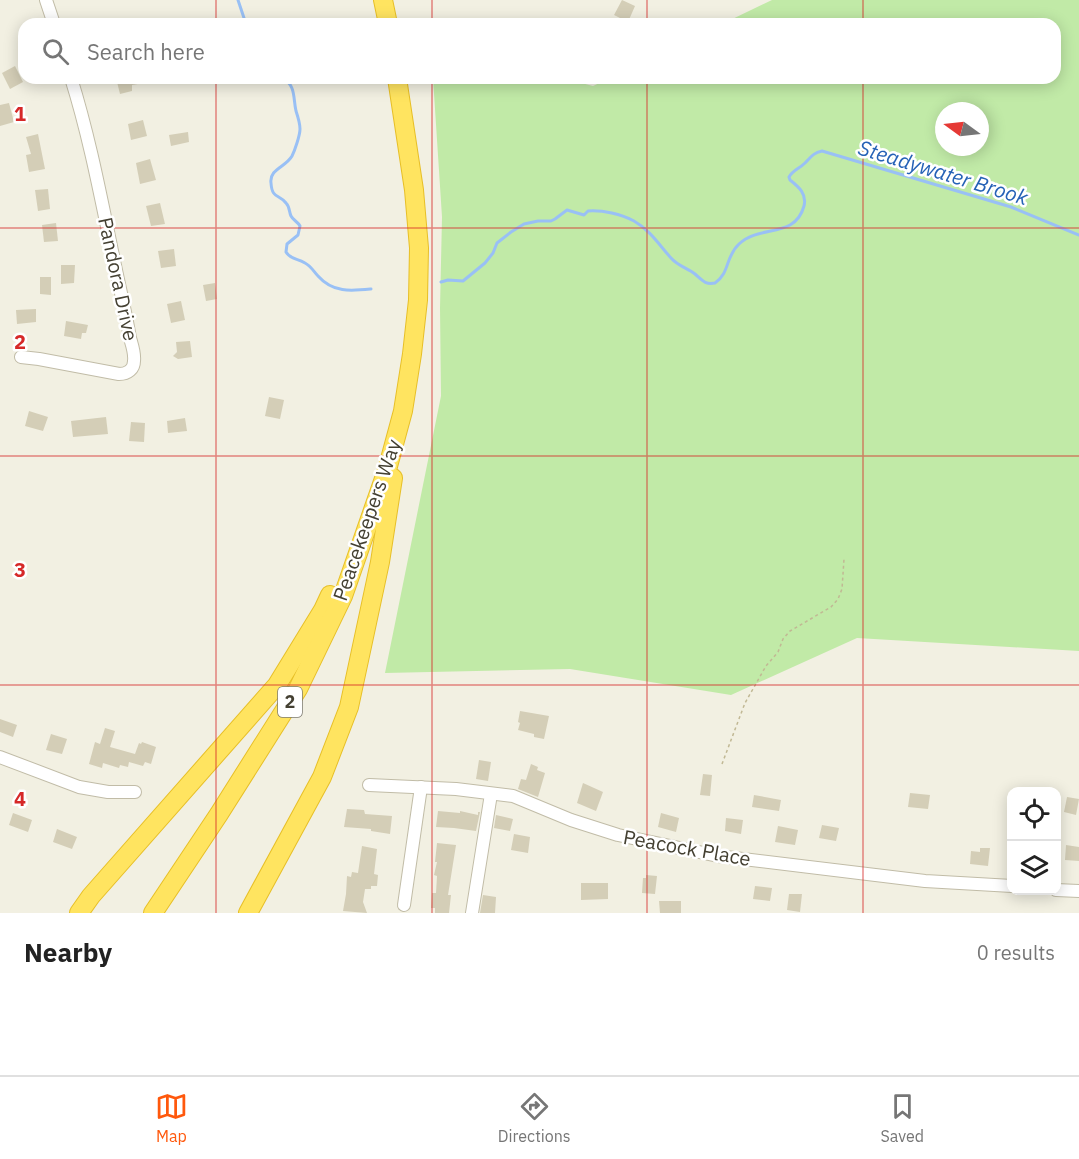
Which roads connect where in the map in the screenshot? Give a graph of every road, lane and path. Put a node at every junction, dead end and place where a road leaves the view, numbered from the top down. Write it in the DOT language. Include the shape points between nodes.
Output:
graph roads {
  1 [pos="46,0"];
  2 [pos="383,0"];
  3 [pos="52,18"];
  4 [pos="387,18"];
  5 [pos="73,84"];
  6 [pos="398,84"];
  7 [pos="21,357"];
  8 [pos="403,411"];
  9 [pos="387,470"];
  10 [pos="844,559"];
  11 [pos="0,757"];
  12 [pos="722,764"];
  13 [pos="369,785"];
  14 [pos="421,787"];
  15 [pos="135,792"];
  16 [pos="491,794"];
  17 [pos="1007,886"];
  18 [pos="1061,890"];
  19 [pos="1079,891"];
  20 [pos="404,905"];
  21 [pos="79,913"];
  22 [pos="153,913"];
  23 [pos="248,913"];
  24 [pos="472,913"];
  1 -- 3 [label="street"];
  2 -- 4 [label="highway"];
  5 -- 7 [label="street, Pandora Drive" via="94,165 134,364 127,373 119,375"];
  6 -- 8 [label="highway, Peacekeepers Way / 2" via="419,248 418,300"];
  8 -- 9 [label="highway, Peacekeepers Way / 2"];
  8 -- 23 [label="highway" via="380,562 349,707 322,777"];
  9 -- 21 [label="highway" via="323,610 277,685"];
  9 -- 22 [label="highway, Peacekeepers Way / 2" via="343,596 298,689"];
  10 -- 12 [label="path" via="838,599 783,639 745,703"];
  11 -- 15 [label="street" via="79,787"];
  13 -- 14 [label="street, Peacock Place"];
  14 -- 16 [label="street, Peacock Place"];
  14 -- 20 [label="street"];
  16 -- 17 [label="street, Peacock Place" via="513,796 618,835 718,856 925,881"];
  16 -- 24 [label="street"];
  18 -- 19 [label="street"];
}
